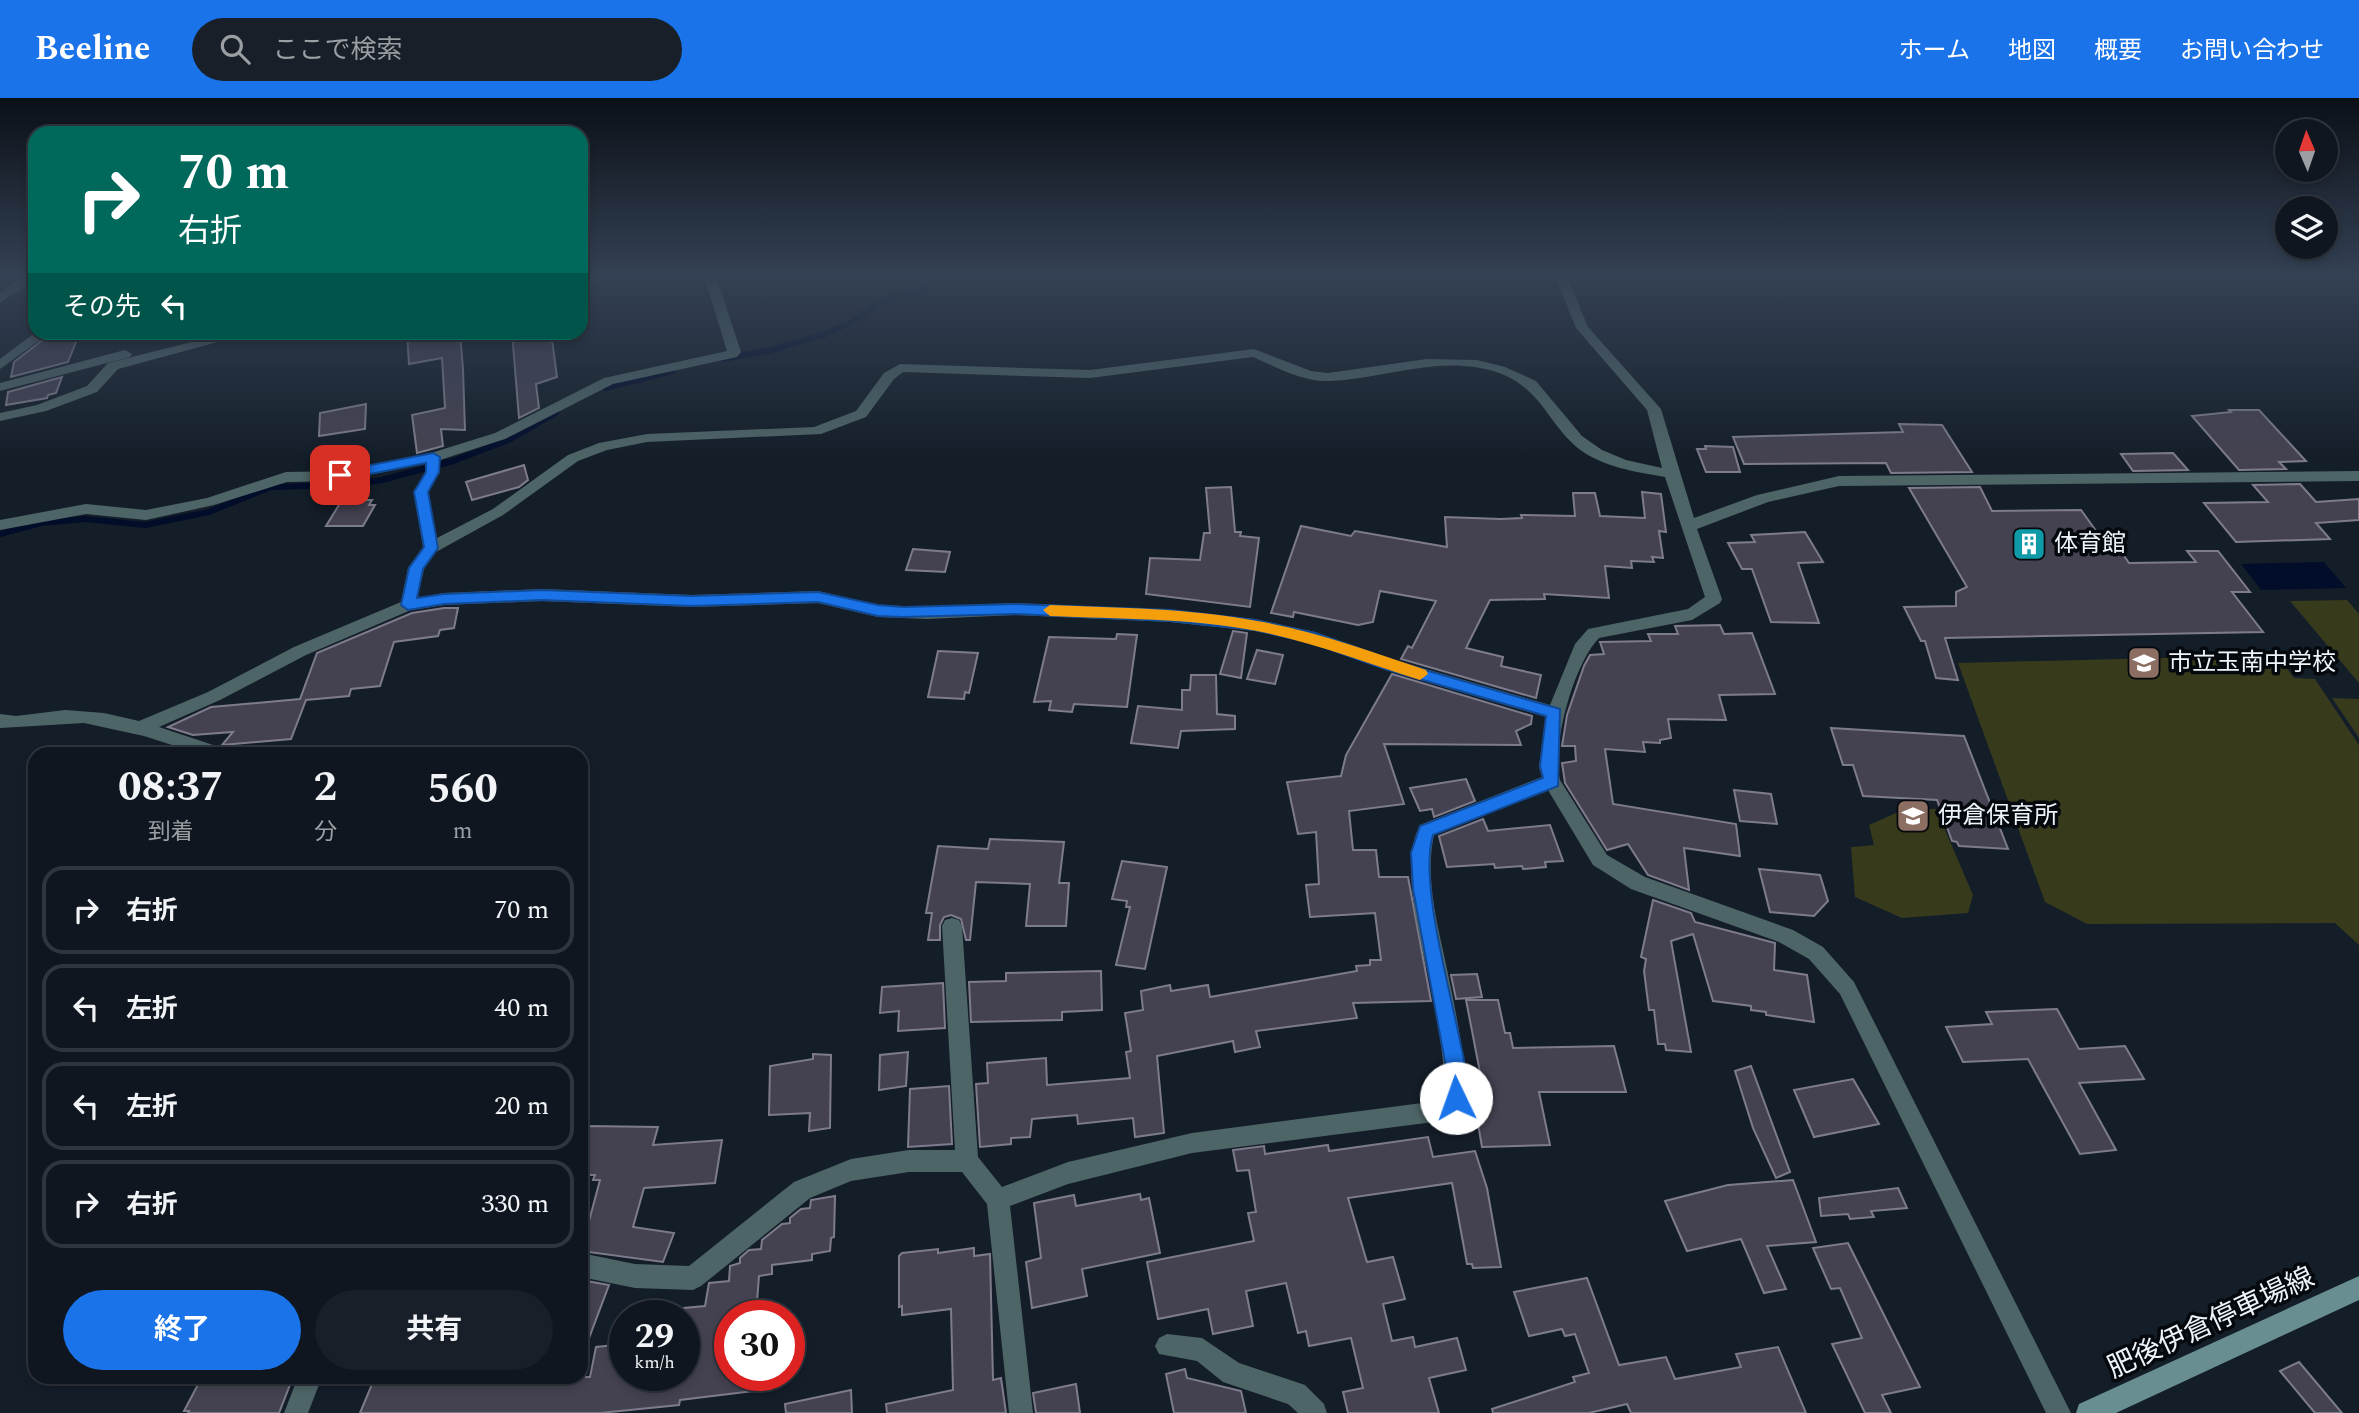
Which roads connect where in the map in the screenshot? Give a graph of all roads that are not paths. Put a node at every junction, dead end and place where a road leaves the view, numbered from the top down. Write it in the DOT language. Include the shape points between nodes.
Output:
graph roads {
  1 [pos="729,337"];
  2 [pos="1590,337"];
  3 [pos="34,340"];
  4 [pos="179,340"];
  5 [pos="217,340"];
  6 [pos="0,365"];
  7 [pos="0,387"];
  8 [pos="0,417"];
  9 [pos="433,464"];
  10 [pos="1671,474"];
  11 [pos="2359,476"];
  12 [pos="0,525"];
  13 [pos="1690,526"];
  14 [pos="431,548"];
  15 [pos="408,605"];
  16 [pos="1555,713"];
  17 [pos="0,721"];
  18 [pos="141,728"];
  19 [pos="198,747"];
  20 [pos="1552,781"];
  21 [pos="953,926"];
  22 [pos="967,1161"];
  23 [pos="998,1200"];
  24 [pos="588,1266"];
  25 [pos="2359,1288"];
  26 [pos="1167,1346"];
  27 [pos="307,1384"];
  28 [pos="296,1413"];
  29 [pos="1021,1413"];
  30 [pos="1315,1413"];
  31 [pos="2059,1413"];
  32 [pos="2088,1413"];
  1 -- 9 [label="street" via="732,354 609,381"];
  2 -- 10 [label="street" via="1654,409"];
  3 -- 6 [label="street"];
  4 -- 7 [label="street"];
  5 -- 8 [label="street" via="113,366 92,389"];
  9 -- 12 [label="street" via="286,477 209,502 146,515 86,509"];
  9 -- 14 [label="street" via="421,492"];
  10 -- 13 [label="street"];
  10 -- 14 [label="street" via="1598,454 1579,441 1523,379 1483,365 1452,362 1328,377 1309,375 1254,353 1090,374 922,366 900,368 862,414 816,431 647,438 604,446 573,458 498,512"];
  11 -- 13 [label="street" via="1839,481 1797,488 1718,512"];
  13 -- 16 [label="street" via="1714,598 1692,614 1594,633 1583,644"];
  14 -- 15 [label="street" via="416,568"];
  15 -- 16 [label="street" via="542,595 692,601 818,597 878,611 915,613 1015,609 1170,616 1255,625 1315,638"];
  15 -- 18 [label="street"];
  16 -- 20 [label="street" via="1548,766"];
  17 -- 18 [label="street" via="66,716"];
  18 -- 19 [label="street"];
  20 -- 23 [label="street" via="1426,830 1419,853 1456,1067 1456,1098 1434,1112 1192,1143 1068,1173"];
  20 -- 31 [label="street" via="1600,860 1639,883 1786,936 1816,953 1847,988"];
  21 -- 22 [label="street"];
  22 -- 23 [label="street"];
  22 -- 24 [label="street" via="909,1161 851,1170 802,1190 693,1278 635,1276"];
  23 -- 29 [label="street"];
  25 -- 32 [label="main road, 肥後伊倉停車場線"];
  26 -- 30 [label="street" via="1202,1350 1232,1373 1296,1394"];
  27 -- 28 [label="street"];
}
